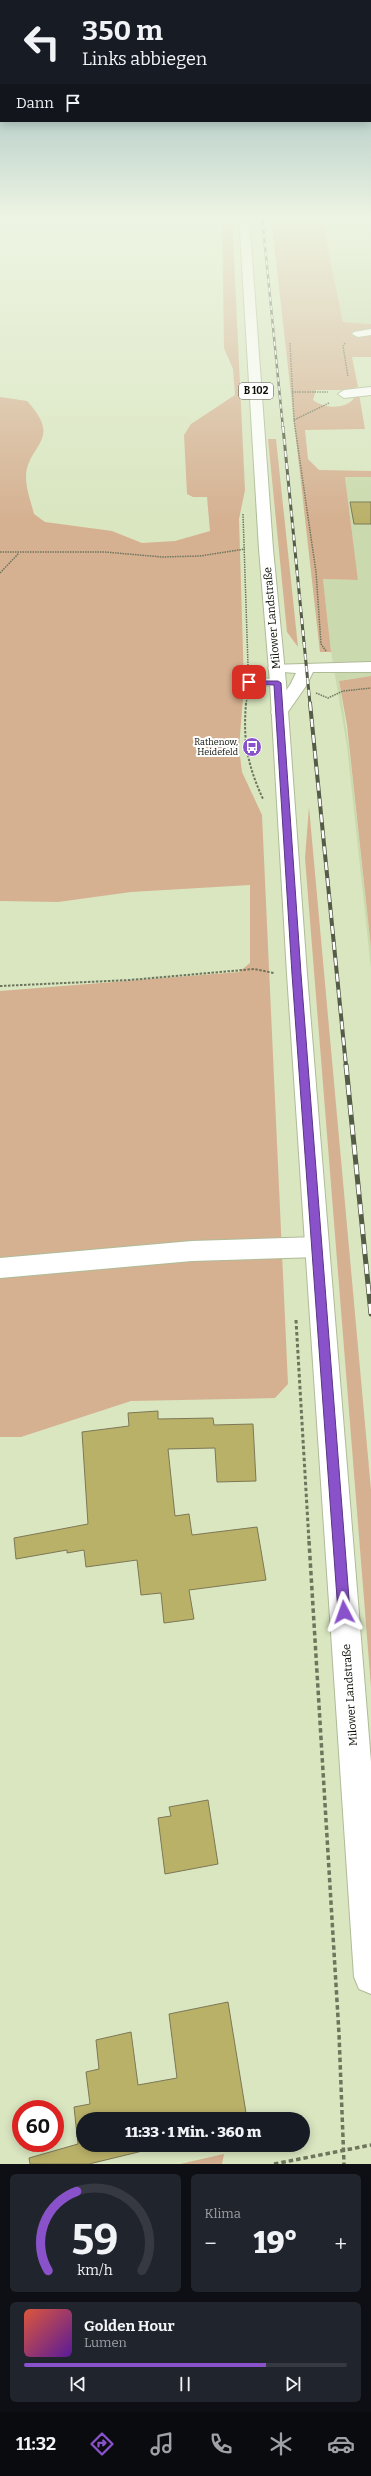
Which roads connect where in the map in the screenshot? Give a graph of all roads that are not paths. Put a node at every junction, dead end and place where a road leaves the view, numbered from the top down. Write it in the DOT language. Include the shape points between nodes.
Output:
graph roads {
  1 [pos="251,317"];
  2 [pos="371,332"];
  3 [pos="358,334"];
  4 [pos="371,391"];
  5 [pos="348,393"];
  6 [pos="307,667"];
  7 [pos="371,667"];
  8 [pos="277,676"];
  9 [pos="249,682"];
  10 [pos="279,712"];
  11 [pos="317,1247"];
  12 [pos="0,1268"];
  13 [pos="371,1977"];
  1 -- 8 [label="main road, Milower Landstraße / B 102"];
  2 -- 3 [label="main road"];
  4 -- 5 [label="main road"];
  6 -- 7 [label="main road"];
  6 -- 8 [label="main road"];
  6 -- 10 [label="main road" via="298,686"];
  8 -- 9 [label="main road"];
  8 -- 10 [label="main road, Milower Landstraße / B 102"];
  10 -- 11 [label="main road, Milower Landstraße / B 102"];
  11 -- 12 [label="main road" via="192,1251"];
  11 -- 13 [label="main road, Milower Landstraße / B 102"];
}
